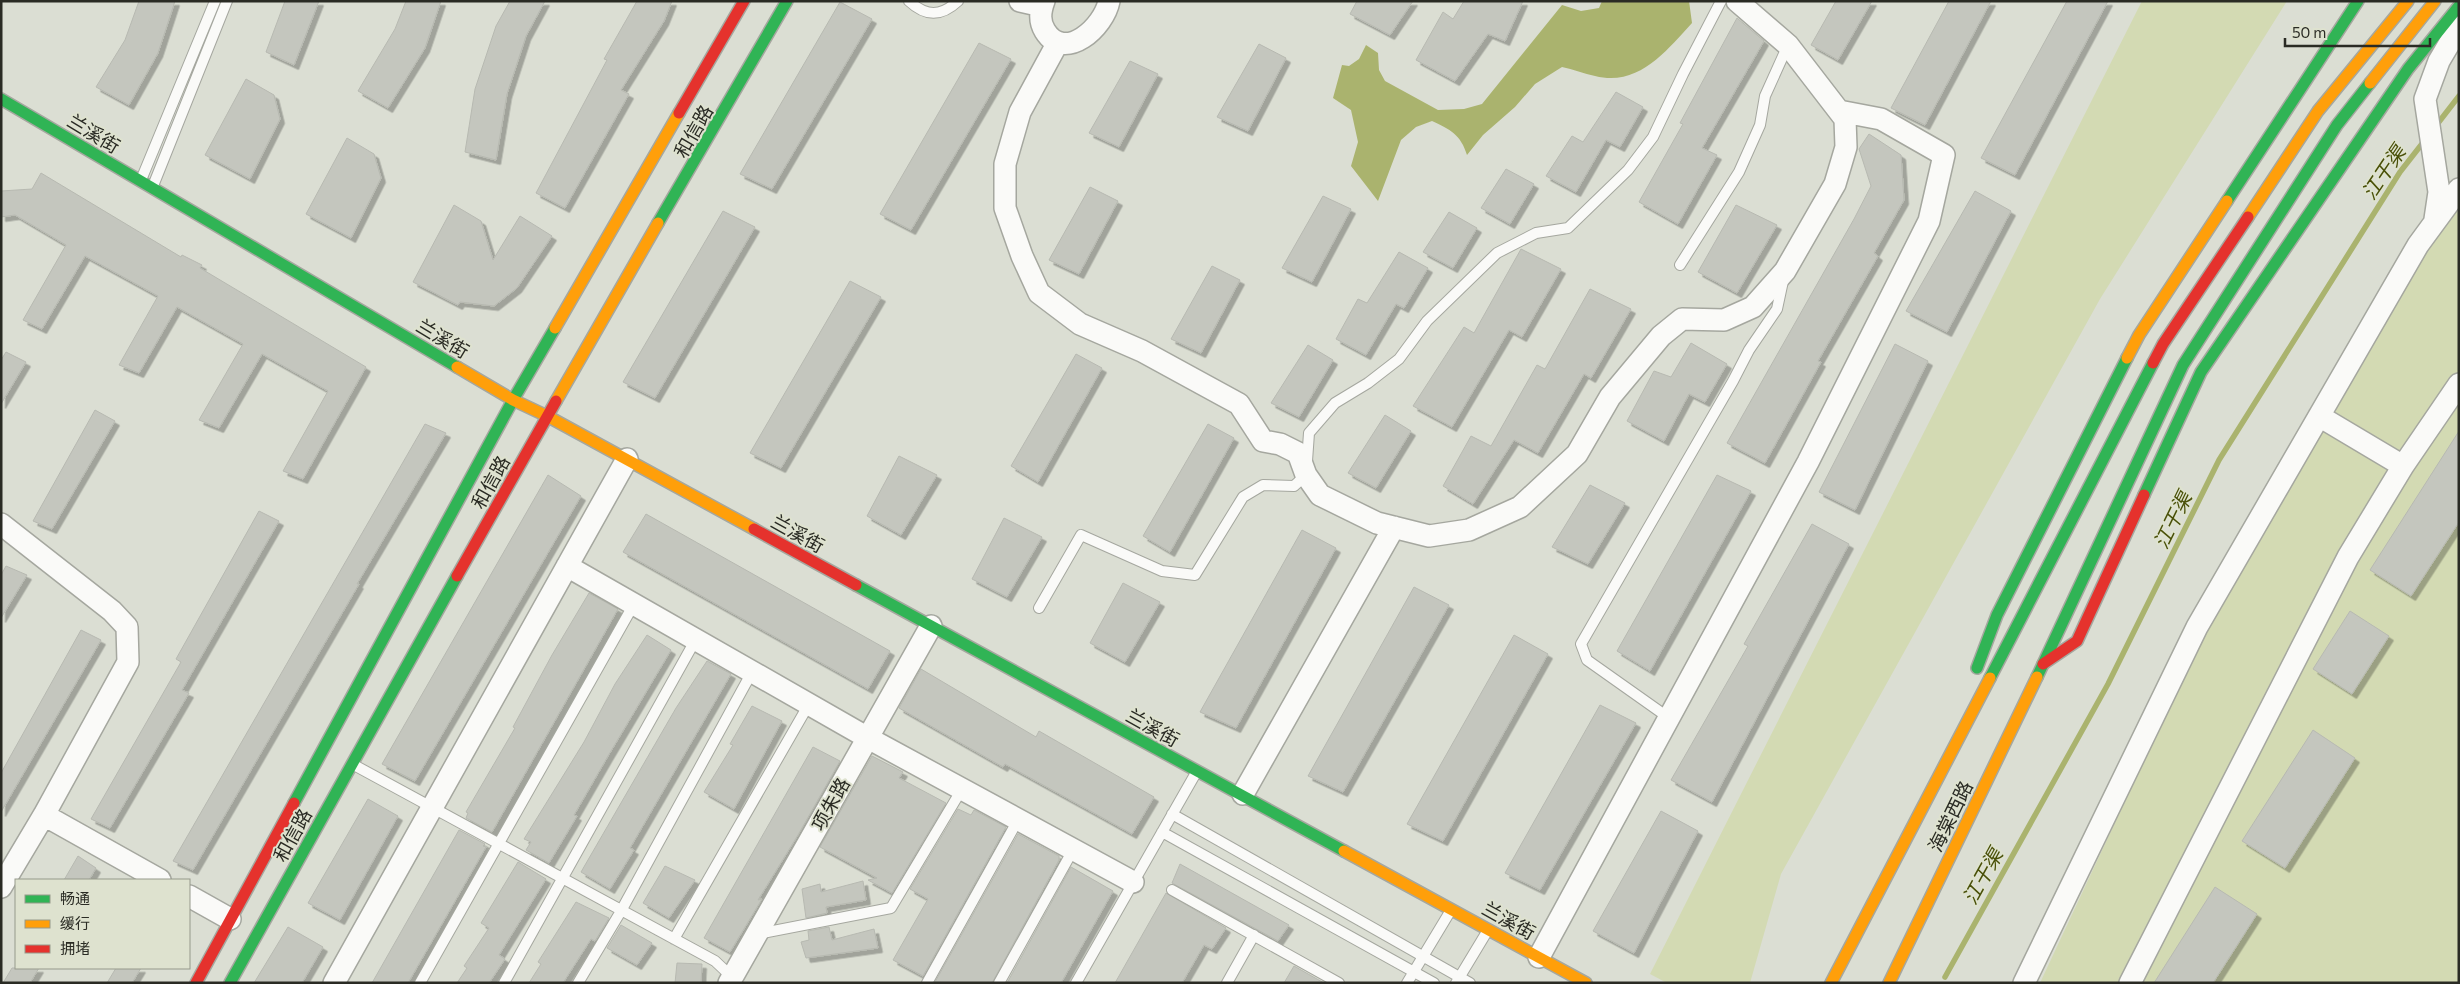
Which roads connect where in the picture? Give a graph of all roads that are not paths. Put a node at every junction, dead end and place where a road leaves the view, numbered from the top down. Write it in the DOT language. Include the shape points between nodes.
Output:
graph roads {
  1 [pos="215,1"];
  2 [pos="227,1"];
  3 [pos="744,1"];
  4 [pos="787,1"];
  5 [pos="909,1"];
  6 [pos="958,1"];
  7 [pos="1020,1"];
  8 [pos="1109,1"];
  9 [pos="1721,1"];
  10 [pos="1737,1"];
  11 [pos="2358,1"];
  12 [pos="2408,1"];
  13 [pos="2435,1"];
  14 [pos="1043,4"];
  15 [pos="2459,6"];
  16 [pos="2456,32"];
  17 [pos="1057,44"];
  18 [pos="1788,45"];
  19 [pos="1,99"];
  20 [pos="1840,111"];
  21 [pos="140,181"];
  22 [pos="152,187"];
  23 [pos="2459,189"];
  24 [pos="2434,222"];
  25 [pos="1680,265"];
  26 [pos="1785,270"];
  27 [pos="2459,384"];
  28 [pos="513,400"];
  29 [pos="547,416"];
  30 [pos="2319,416"];
  31 [pos="627,459"];
  32 [pos="2402,466"];
  33 [pos="1306,476"];
  34 [pos="1,524"];
  35 [pos="1394,527"];
  36 [pos="567,566"];
  37 [pos="634,604"];
  38 [pos="1039,608"];
  39 [pos="931,626"];
  40 [pos="696,639"];
  41 [pos="2043,664"];
  42 [pos="752,672"];
  43 [pos="1972,680"];
  44 [pos="808,704"];
  45 [pos="1961,707"];
  46 [pos="1669,718"];
  47 [pos="868,738"];
  48 [pos="352,764"];
  49 [pos="1197,771"];
  50 [pos="962,789"];
  51 [pos="1243,794"];
  52 [pos="1925,799"];
  53 [pos="432,808"];
  54 [pos="1172,814"];
  55 [pos="44,815"];
  56 [pos="1018,820"];
  57 [pos="1162,832"];
  58 [pos="499,844"];
  59 [pos="1073,850"];
  60 [pos="158,879"];
  61 [pos="564,879"];
  62 [pos="1133,882"];
  63 [pos="1,886"];
  64 [pos="1172,890"];
  65 [pos="190,897"];
  66 [pos="1451,909"];
  67 [pos="621,911"];
  68 [pos="230,919"];
  69 [pos="1488,929"];
  70 [pos="757,934"];
  71 [pos="1254,935"];
  72 [pos="674,939"];
  73 [pos="1423,956"];
  74 [pos="1540,957"];
  75 [pos="1414,972"];
  76 [pos="1458,980"];
  77 [pos="732,981"];
  78 [pos="196,983"];
  79 [pos="230,983"];
  80 [pos="334,983"];
  81 [pos="420,983"];
  82 [pos="504,983"];
  83 [pos="578,983"];
  84 [pos="928,983"];
  85 [pos="999,983"];
  86 [pos="1076,983"];
  87 [pos="1227,983"];
  88 [pos="1340,983"];
  89 [pos="1407,983"];
  90 [pos="1434,983"];
  91 [pos="1470,983"];
  92 [pos="1586,983"];
  93 [pos="1831,983"];
  94 [pos="1888,983"];
  95 [pos="2024,983"];
  96 [pos="2130,983"];
  1 -- 21 [label="lane"];
  2 -- 22 [label="lane"];
  3 -- 28 [label="street, 和信路"];
  4 -- 29 [label="street, 和信路"];
  5 -- 6 [label="lane" via="918,10 932,14 946,12"];
  7 -- 14 [label="street"];
  8 -- 17 [label="street" via="1108,9 1091,32 1074,43"];
  9 -- 33 [label="lane" via="1653,137 1628,170 1568,228 1536,233 1497,253 1427,321 1399,359 1335,403 1309,433"];
  10 -- 18 [label="street"];
  11 -- 43 [label="street" via="2139,335 1997,615"];
  12 -- 52 [label="street" via="2318,111 2163,344"];
  13 -- 41 [label="street, 海棠西路" via="2337,125 2183,365"];
  14 -- 17 [label="street" via="1041,24"];
  15 -- 41 [label="street" via="2408,69 2201,372 2078,641"];
  16 -- 24 [label="street" via="2439,61 2425,98 2439,192"];
  17 -- 33 [label="street" via="1020,112 1005,164 1004,208 1039,293 1080,324 1142,351 1239,404 1263,441 1298,452"];
  18 -- 20 [label="street"];
  18 -- 25 [label="lane" via="1765,96 1760,125 1739,172"];
  19 -- 21 [label="street, 兰溪街"];
  20 -- 26 [label="street" via="1845,119 1846,147 1835,184"];
  20 -- 46 [label="street" via="1881,119 1944,155 1929,221 1808,462"];
  21 -- 22 [label="street, 兰溪街"];
  22 -- 28 [label="street, 兰溪街"];
  23 -- 24 [label="street"];
  24 -- 30 [label="street" via="2418,244"];
  26 -- 35 [label="street" via="1753,307 1724,320 1682,319 1661,336 1610,398 1577,454 1520,508 1469,530 1429,536"];
  26 -- 46 [label="lane" via="1777,308 1749,350 1582,644 1587,660"];
  27 -- 32 [label="street"];
  28 -- 29 [label="street, 兰溪街"];
  28 -- 68 [label="street, 和信路"];
  29 -- 31 [label="street, 兰溪街"];
  29 -- 48 [label="street, 和信路"];
  30 -- 32 [label="street"];
  30 -- 95 [label="street" via="2197,627"];
  31 -- 36 [label="street"];
  31 -- 39 [label="street, 兰溪街"];
  32 -- 96 [label="street" via="2348,557"];
  33 -- 35 [label="street" via="1320,495 1377,523"];
  33 -- 38 [label="lane" via="1294,486 1263,484 1243,497 1194,575 1162,572 1081,535"];
  34 -- 55 [label="street" via="127,626 128,662"];
  35 -- 51 [label="street"];
  36 -- 37 [label="street"];
  36 -- 53 [label="street"];
  37 -- 40 [label="street"];
  37 -- 58 [label="lane"];
  39 -- 47 [label="street, 项朱路"];
  39 -- 49 [label="street, 兰溪街"];
  40 -- 42 [label="street"];
  40 -- 61 [label="lane"];
  41 -- 94 [label="street, 海棠西路"];
  42 -- 44 [label="street"];
  42 -- 67 [label="lane"];
  44 -- 47 [label="street"];
  44 -- 72 [label="lane"];
  45 -- 52 [label="street"];
  46 -- 74 [label="street"];
  47 -- 50 [label="street"];
  47 -- 70 [label="street, 项朱路"];
  48 -- 53 [label="lane"];
  48 -- 79 [label="street, 和信路"];
  49 -- 51 [label="street, 兰溪街"];
  49 -- 54 [label="lane"];
  50 -- 56 [label="street"];
  50 -- 70 [label="lane" via="891,908"];
  51 -- 66 [label="street, 兰溪街"];
  52 -- 93 [label="street, 海棠西路"];
  53 -- 58 [label="lane"];
  53 -- 80 [label="street"];
  54 -- 57 [label="lane"];
  54 -- 73 [label="lane"];
  55 -- 60 [label="street"];
  55 -- 63 [label="street"];
  56 -- 59 [label="street"];
  56 -- 84 [label="lane"];
  57 -- 62 [label="lane"];
  57 -- 75 [label="lane"];
  58 -- 61 [label="lane"];
  58 -- 81 [label="lane"];
  59 -- 62 [label="street"];
  59 -- 85 [label="lane"];
  61 -- 67 [label="lane"];
  61 -- 82 [label="lane"];
  62 -- 86 [label="lane"];
  64 -- 71 [label="lane"];
  65 -- 68 [label="street"];
  66 -- 69 [label="street, 兰溪街"];
  66 -- 73 [label="lane"];
  67 -- 72 [label="lane"];
  67 -- 83 [label="lane"];
  68 -- 78 [label="street, 和信路"];
  69 -- 74 [label="street, 兰溪街"];
  69 -- 76 [label="lane"];
  70 -- 77 [label="street, 项朱路"];
  71 -- 87 [label="lane"];
  71 -- 88 [label="lane"];
  72 -- 77 [label="lane" via="715,961"];
  73 -- 75 [label="lane"];
  73 -- 76 [label="lane"];
  74 -- 92 [label="street, 兰溪街"];
  75 -- 89 [label="lane"];
  75 -- 90 [label="lane"];
  76 -- 91 [label="lane"];
}
